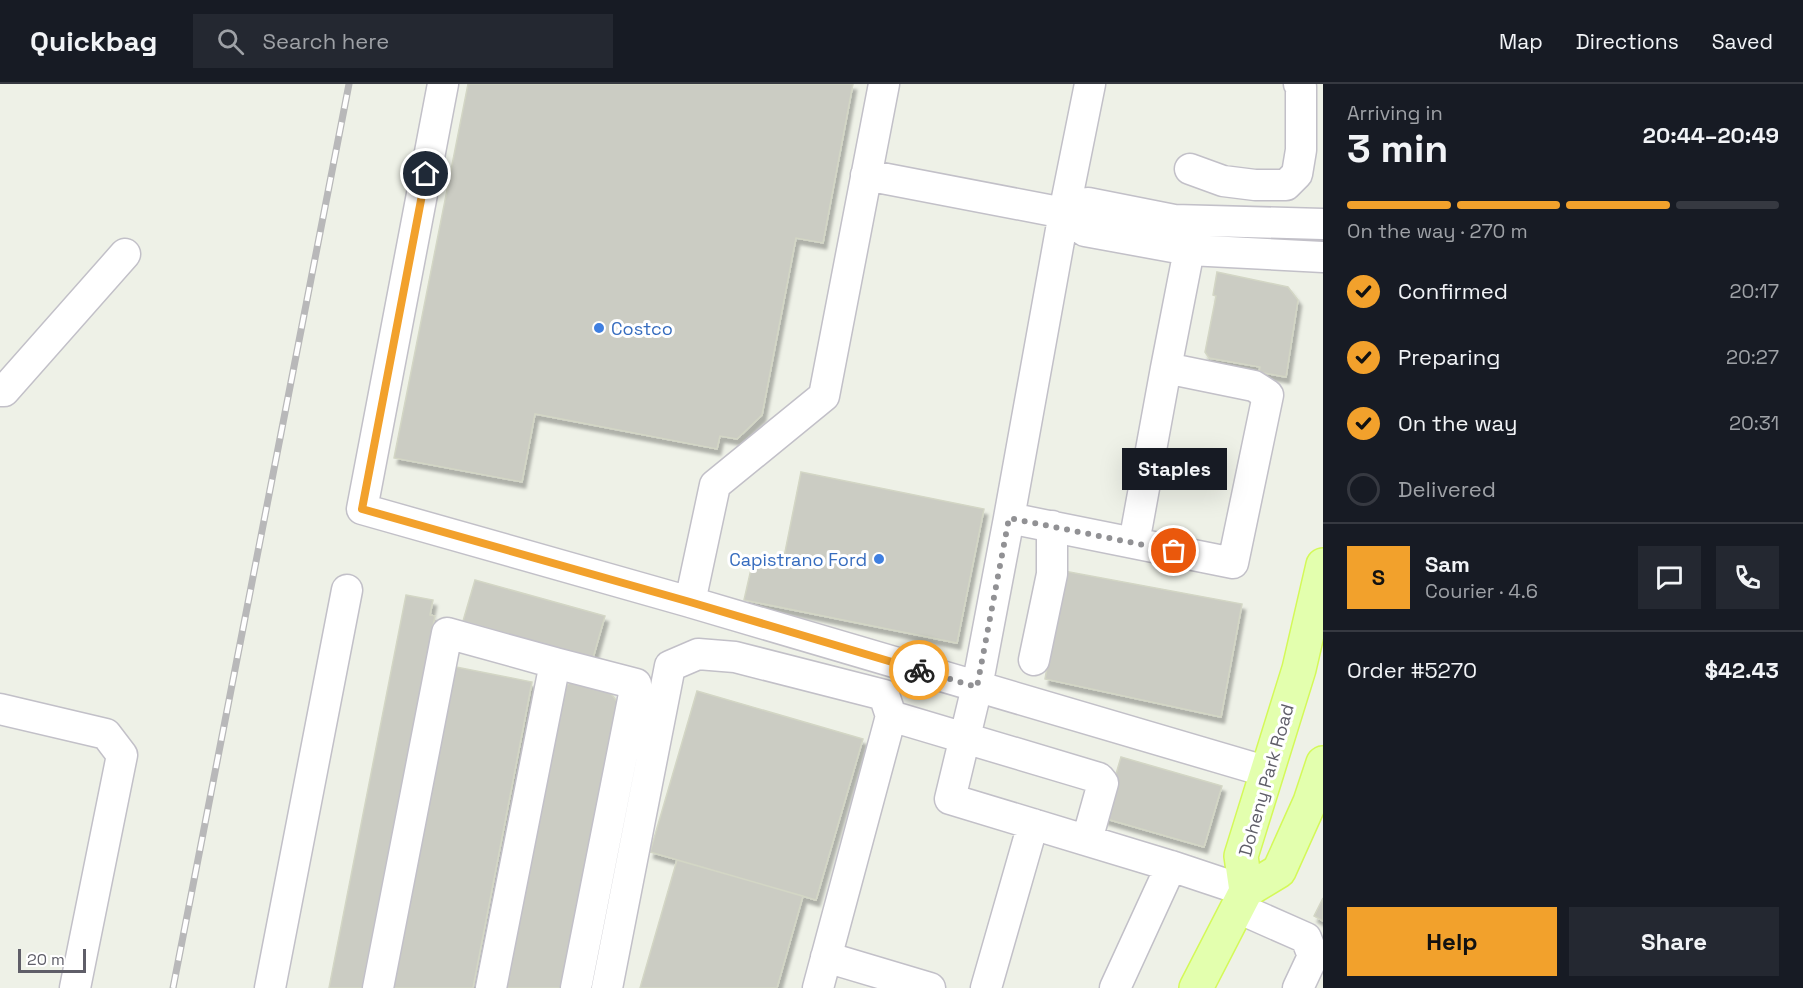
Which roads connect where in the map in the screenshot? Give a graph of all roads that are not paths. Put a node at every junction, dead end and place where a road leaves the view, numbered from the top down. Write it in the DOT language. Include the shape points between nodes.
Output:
graph roads {
  1 [pos="443,84"];
  2 [pos="884,84"];
  3 [pos="1090,84"];
  4 [pos="1299,84"];
  5 [pos="1190,169"];
  6 [pos="866,175"];
  7 [pos="1064,213"];
  8 [pos="1323,224"];
  9 [pos="1189,250"];
  10 [pos="125,254"];
  11 [pos="1323,257"];
  12 [pos="1166,368"];
  13 [pos="0,391"];
  14 [pos="1009,518"];
  15 [pos="1052,526"];
  16 [pos="1134,543"];
  17 [pos="1323,565"];
  18 [pos="347,590"];
  19 [pos="690,602"];
  20 [pos="1034,660"];
  21 [pos="555,663"];
  22 [pos="977,687"];
  23 [pos="0,709"];
  24 [pos="891,716"];
  25 [pos="963,738"];
  26 [pos="1323,763"];
  27 [pos="1268,772"];
  28 [pos="1033,824"];
  29 [pos="1088,840"];
  30 [pos="1171,866"];
  31 [pos="1242,899"];
  32 [pos="826,957"];
  33 [pos="75,988"];
  34 [pos="270,988"];
  35 [pos="378,988"];
  36 [pos="491,988"];
  37 [pos="576,988"];
  38 [pos="607,988"];
  39 [pos="818,988"];
  40 [pos="930,988"];
  41 [pos="986,988"];
  42 [pos="1115,988"];
  43 [pos="1196,988"];
  44 [pos="1298,988"];
  1 -- 19 [label="lane" via="362,509"];
  2 -- 6 [label="lane"];
  3 -- 7 [label="lane"];
  4 -- 5 [label="lane" via="1301,150 1297,174 1286,185 1223,181"];
  6 -- 7 [label="lane"];
  6 -- 19 [label="lane" via="824,396 715,485"];
  7 -- 8 [label="lane" via="1088,203 1174,220"];
  7 -- 9 [label="lane" via="1085,231"];
  7 -- 14 [label="lane"];
  9 -- 11 [label="lane"];
  9 -- 12 [label="lane"];
  10 -- 13 [label="lane"];
  12 -- 16 [label="lane"];
  12 -- 16 [label="lane" via="1254,386 1268,395 1233,563"];
  14 -- 15 [label="lane"];
  14 -- 22 [label="lane"];
  15 -- 16 [label="lane"];
  15 -- 20 [label="lane" via="1052,574"];
  17 -- 27 [label="main road, Doheny Park Road" via="1299,669"];
  18 -- 34 [label="lane"];
  19 -- 22 [label="lane"];
  21 -- 35 [label="lane" via="447,633"];
  21 -- 36 [label="lane"];
  21 -- 37 [label="lane" via="636,684"];
  22 -- 25 [label="lane"];
  22 -- 27 [label="lane"];
  23 -- 33 [label="lane" via="106,734 122,755"];
  24 -- 25 [label="lane"];
  24 -- 32 [label="lane"];
  24 -- 38 [label="lane" via="884,695 735,657 698,654 670,666"];
  25 -- 28 [label="lane" via="950,799"];
  25 -- 29 [label="lane" via="1099,778 1103,783"];
  26 -- 31 [label="main road, Doheny Park Road" via="1279,871"];
  27 -- 31 [label="main road, Doheny Park Road" via="1241,856"];
  28 -- 29 [label="lane"];
  28 -- 41 [label="lane"];
  29 -- 30 [label="lane"];
  30 -- 31 [label="lane"];
  30 -- 42 [label="lane"];
  31 -- 43 [label="main road"];
  31 -- 44 [label="lane" via="1306,938 1313,956"];
  32 -- 39 [label="lane"];
  32 -- 40 [label="lane"];
}
